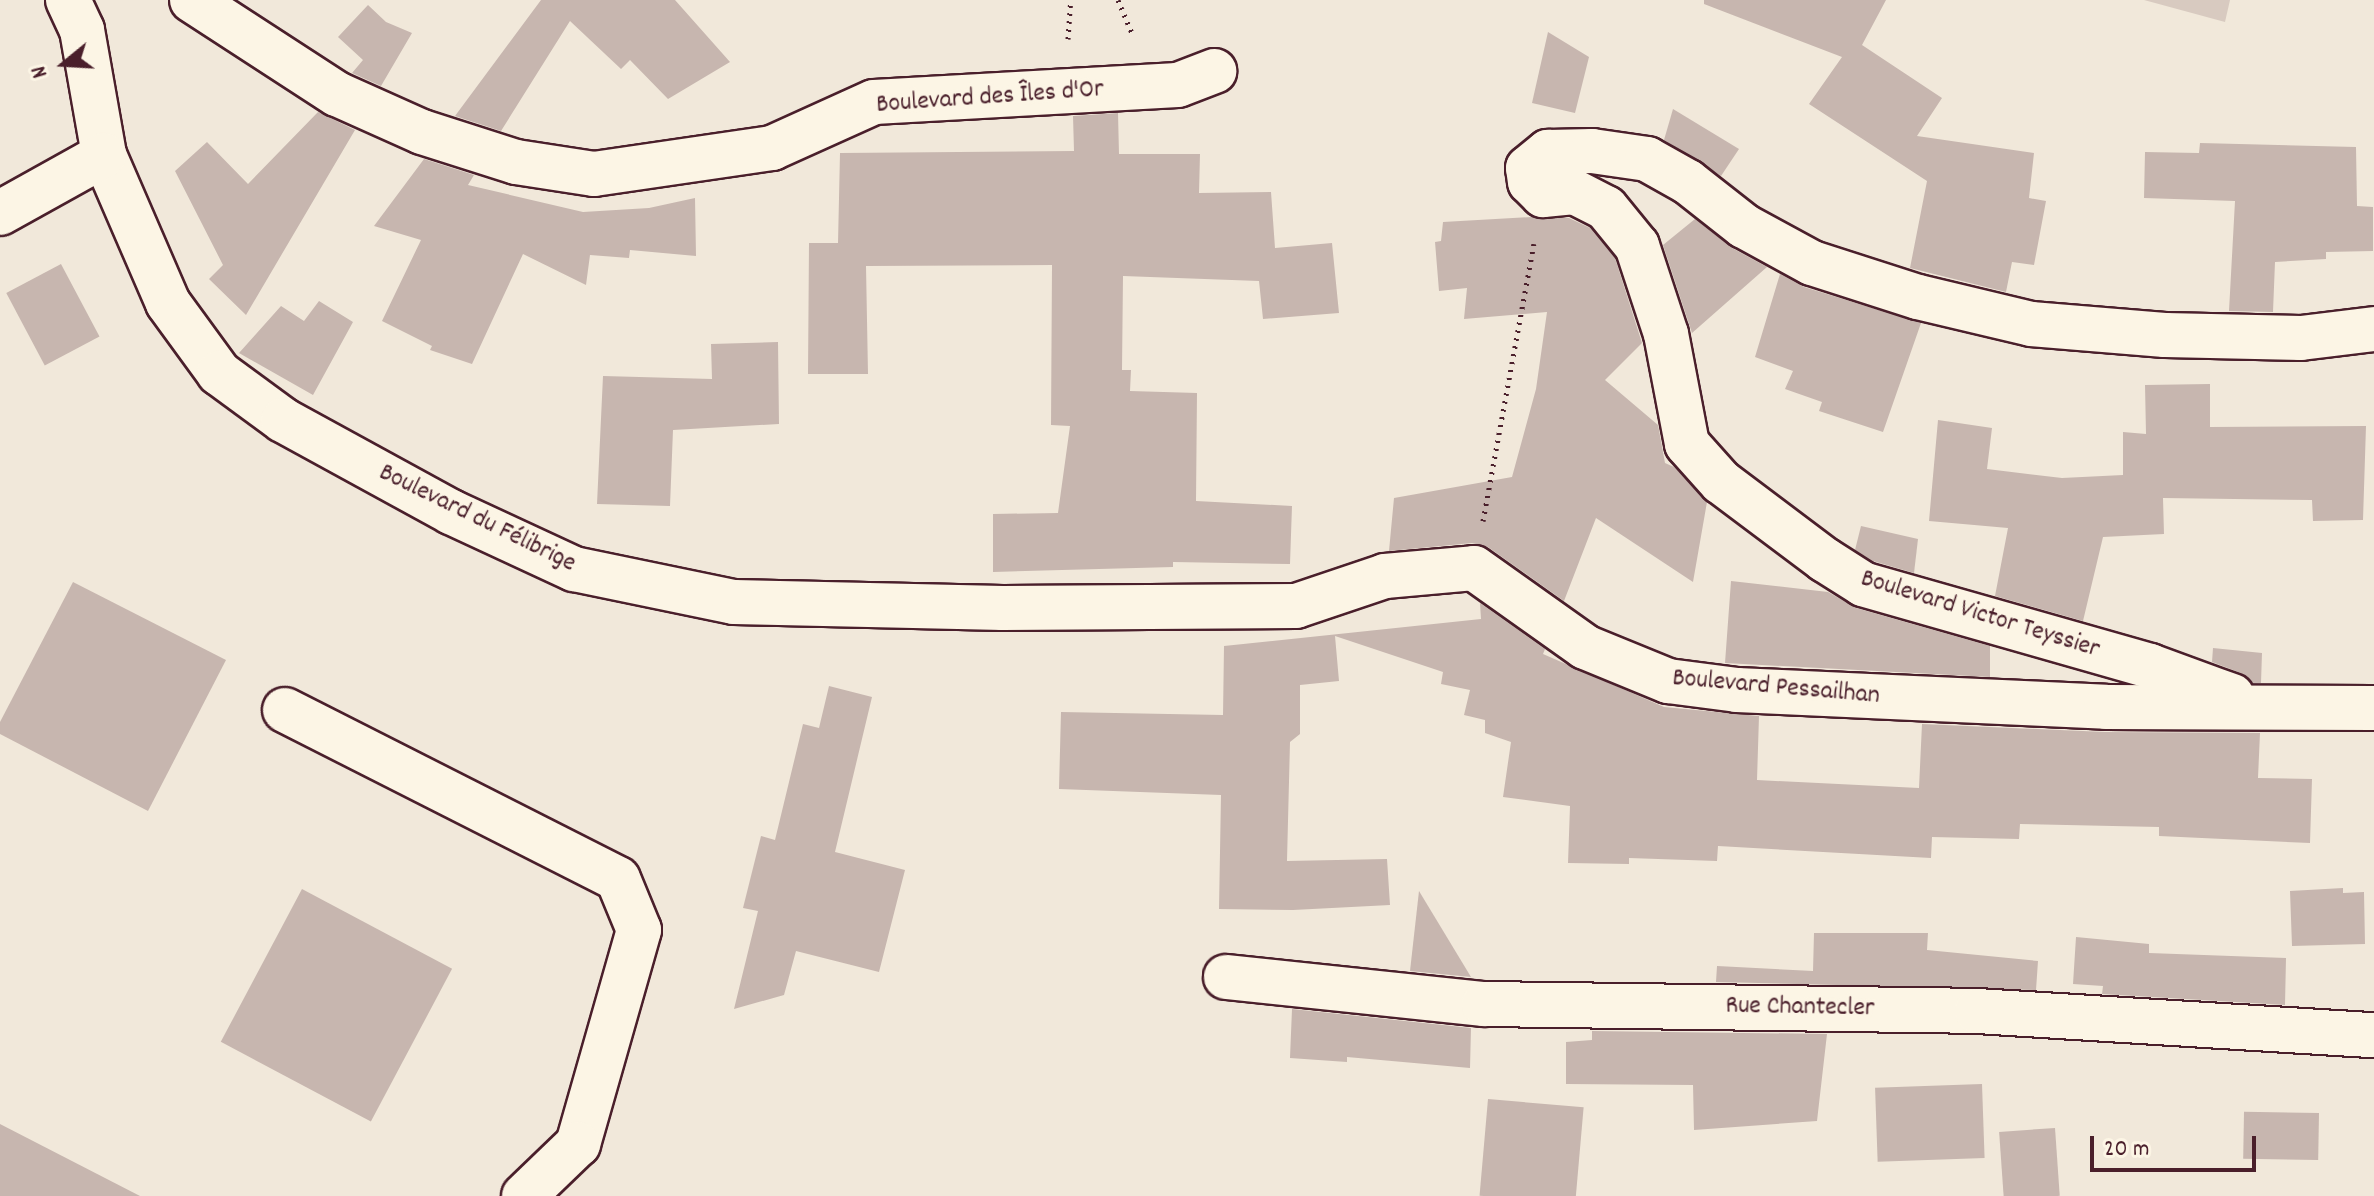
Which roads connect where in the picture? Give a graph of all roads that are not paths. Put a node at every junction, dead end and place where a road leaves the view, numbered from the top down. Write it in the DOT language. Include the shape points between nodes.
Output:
graph roads {
  1 [pos="68,0"];
  2 [pos="192,0"];
  3 [pos="1214,71"];
  4 [pos="104,155"];
  5 [pos="0,213"];
  6 [pos="2374,329"];
  7 [pos="1474,568"];
  8 [pos="2262,707"];
  9 [pos="2374,708"];
  10 [pos="285,710"];
  11 [pos="1226,977"];
  12 [pos="2374,1035"];
  13 [pos="524,1196"];
  1 -- 4 [label="street, Boulevard du Félibrige" via="82,30"];
  2 -- 3 [label="street, Boulevard des Îles d'Or" via="337,94 422,132 516,162 594,174 772,148 874,102 1178,85"];
  4 -- 5 [label="street"];
  4 -- 7 [label="street, Boulevard du Félibrige" via="168,303 219,373 297,428 451,512 574,569 734,602 1003,608 1296,606 1385,576"];
  6 -- 8 [label="street, Boulevard Victor Teyssier" via="2301,338 2165,335 2031,324 1918,297 1812,263 1744,226 1688,182 1647,159 1592,151 1548,152 1528,168 1530,182 1543,195 1574,192 1606,208 1637,246 1666,334 1687,444 1721,482 1825,560 1863,584 2150,666"];
  7 -- 8 [label="street, Boulevard Pessailhan" via="1585,647 1668,681 1737,690 1931,700"];
  8 -- 9 [label="street, Boulevard Pessailhan"];
  10 -- 13 [label="street" via="618,879 639,930 578,1144"];
  11 -- 12 [label="street, Rue Chantecler" via="1484,1004 1977,1011"];
}
